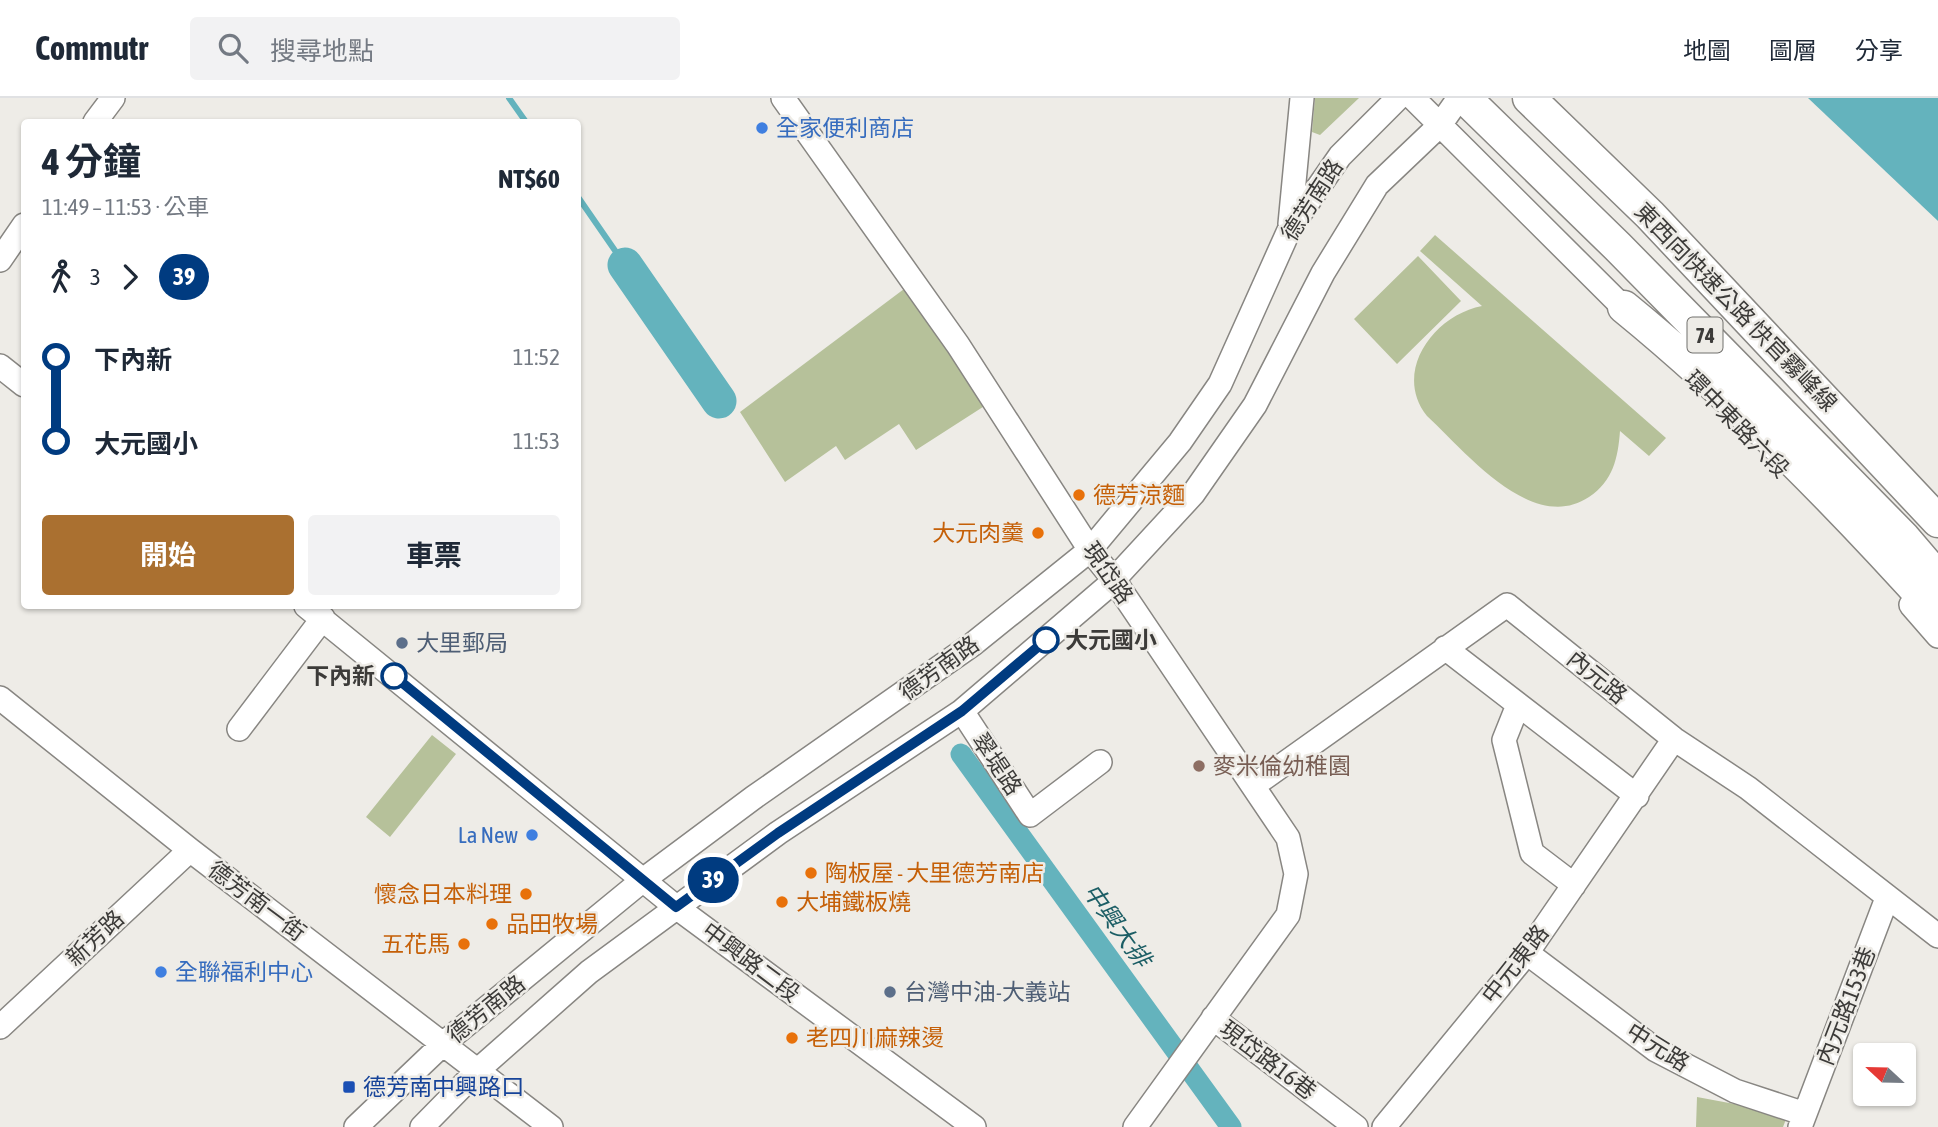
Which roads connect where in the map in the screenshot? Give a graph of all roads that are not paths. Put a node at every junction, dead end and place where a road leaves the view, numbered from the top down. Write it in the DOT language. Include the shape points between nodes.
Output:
graph roads {
  1 [pos="113,98"];
  2 [pos="783,98"];
  3 [pos="1302,98"];
  4 [pos="1398,98"];
  5 [pos="1413,98"];
  6 [pos="1459,98"];
  7 [pos="1465,98"];
  8 [pos="1479,98"];
  9 [pos="1529,98"];
  10 [pos="96,119"];
  11 [pos="1440,125"];
  12 [pos="1290,228"];
  13 [pos="21,229"];
  14 [pos="0,260"];
  15 [pos="1624,307"];
  16 [pos="0,366"];
  17 [pos="21,383"];
  18 [pos="1938,522"];
  19 [pos="1090,550"];
  20 [pos="1938,563"];
  21 [pos="1938,578"];
  22 [pos="1114,580"];
  23 [pos="315,612"];
  24 [pos="1938,614"];
  25 [pos="1938,636"];
  26 [pos="1445,648"];
  27 [pos="0,698"];
  28 [pos="1518,705"];
  29 [pos="962,711"];
  30 [pos="239,729"];
  31 [pos="1674,738"];
  32 [pos="1100,762"];
  33 [pos="1253,786"];
  34 [pos="1637,796"];
  35 [pos="190,850"];
  36 [pos="643,880"];
  37 [pos="1574,885"];
  38 [pos="1887,898"];
  39 [pos="676,907"];
  40 [pos="1938,936"];
  41 [pos="1527,953"];
  42 [pos="1213,1018"];
  43 [pos="0,1027"];
  44 [pos="444,1043"];
  45 [pos="478,1070"];
  46 [pos="1802,1120"];
  47 [pos="356,1127"];
  48 [pos="422,1127"];
  49 [pos="551,1127"];
  50 [pos="974,1127"];
  51 [pos="1135,1127"];
  52 [pos="1356,1127"];
  53 [pos="1384,1127"];
  1 -- 10 [label="street"];
  2 -- 19 [label="street, 現岱路" via="958,345"];
  3 -- 12 [label="street"];
  4 -- 12 [label="street, 德芳南路" via="1340,156"];
  5 -- 11 [label="street, 環中東路六段"];
  6 -- 11 [label="street, 德芳南路"];
  7 -- 21 [label="highway, 東西向快速公路 快官霧峰線 / 74" via="1628,256"];
  8 -- 20 [label="street, 環中東路六段"];
  9 -- 18 [label="highway, 東西向快速公路 快官霧峰線 / 74" via="1650,215"];
  11 -- 15 [label="street, 環中東路六段"];
  11 -- 22 [label="street, 德芳南路" via="1377,185 1323,273 1255,405 1193,494"];
  12 -- 19 [label="street, 德芳南路" via="1220,384 1180,442"];
  13 -- 14 [label="street"];
  15 -- 24 [label="highway" via="1690,361"];
  15 -- 25 [label="street, 環中東路六段"];
  16 -- 17 [label="street"];
  19 -- 22 [label="street, 現岱路"];
  19 -- 36 [label="street, 德芳南路" via="973,644"];
  22 -- 29 [label="street, 德芳南路"];
  22 -- 33 [label="street, 現岱路"];
  23 -- 30 [label="street"];
  23 -- 36 [label="street, 中興路二段"];
  26 -- 28 [label="street"];
  26 -- 31 [label="street, 內元路" via="1507,605"];
  26 -- 33 [label="street, 內元路"];
  27 -- 35 [label="street, 德芳南一街"];
  28 -- 34 [label="street"];
  28 -- 37 [label="street" via="1504,740 1532,853"];
  29 -- 32 [label="street, 翠堤路" via="1030,815"];
  29 -- 39 [label="street, 德芳南路"];
  31 -- 34 [label="street, 中元東路"];
  31 -- 38 [label="street, 內元路" via="1748,788"];
  33 -- 42 [label="street, 現岱路" via="1287,838 1296,874 1294,898 1288,915"];
  34 -- 37 [label="street, 中元東路"];
  35 -- 43 [label="street, 新芳路"];
  35 -- 44 [label="street, 德芳南一街"];
  36 -- 39 [label="street, 中興路二段"];
  36 -- 44 [label="street, 德芳南路"];
  37 -- 41 [label="street, 中元東路"];
  38 -- 40 [label="street, 內元路"];
  38 -- 46 [label="street, 內元路153巷"];
  39 -- 45 [label="street, 德芳南路" via="589,972"];
  39 -- 50 [label="street, 中興路二段"];
  41 -- 46 [label="street, 中元路" via="1656,1050"];
  41 -- 53 [label="street, 中元東路"];
  42 -- 51 [label="street, 現岱路"];
  42 -- 52 [label="street, 現岱路16巷"];
  44 -- 45 [label="street, 德芳南一街"];
  44 -- 47 [label="street, 德芳南路"];
  45 -- 48 [label="street, 德芳南路"];
  45 -- 49 [label="street, 德芳南一街"];
}
